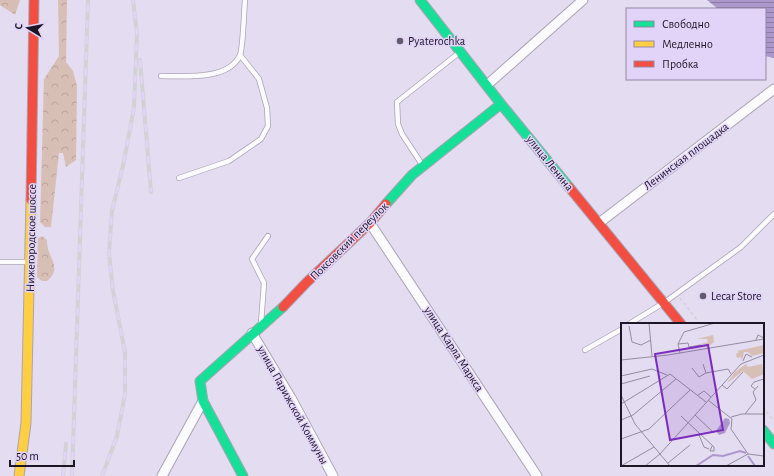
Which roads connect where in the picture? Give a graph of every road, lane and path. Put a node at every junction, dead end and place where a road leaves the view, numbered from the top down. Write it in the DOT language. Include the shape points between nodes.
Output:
graph roads {
  1 [pos="34,0"];
  2 [pos="245,0"];
  3 [pos="420,0"];
  4 [pos="583,0"];
  5 [pos="461,51"];
  6 [pos="240,55"];
  7 [pos="160,76"];
  8 [pos="487,85"];
  9 [pos="774,89"];
  10 [pos="501,104"];
  11 [pos="424,166"];
  12 [pos="179,178"];
  13 [pos="774,214"];
  14 [pos="370,223"];
  15 [pos="599,223"];
  16 [pos="268,236"];
  17 [pos="0,262"];
  18 [pos="31,262"];
  19 [pos="677,293"];
  20 [pos="665,302"];
  21 [pos="631,323"];
  22 [pos="681,323"];
  23 [pos="699,323"];
  24 [pos="261,324"];
  25 [pos="621,329"];
  26 [pos="252,333"];
  27 [pos="585,350"];
  28 [pos="203,402"];
  29 [pos="764,408"];
  30 [pos="774,421"];
  31 [pos="764,431"];
  32 [pos="774,444"];
  33 [pos="19,476"];
  34 [pos="162,476"];
  35 [pos="243,476"];
  36 [pos="333,476"];
  37 [pos="537,476"];
  1 -- 18 [label="street, Нижегородское шоссе"];
  2 -- 6 [label="lane"];
  3 -- 5 [label="street, улица Ленина"];
  4 -- 8 [label="street"];
  5 -- 8 [label="street, улица Ленина"];
  5 -- 11 [label="lane" via="397,102 398,124 402,134"];
  6 -- 7 [label="lane" via="230,67 207,76"];
  6 -- 12 [label="lane" via="259,78 267,108 268,126 260,140 229,161"];
  8 -- 10 [label="street, улица Ленина"];
  9 -- 15 [label="street, Ленинская площадка"];
  10 -- 11 [label="street, Поксовский переулок"];
  10 -- 15 [label="street, улица Ленина"];
  11 -- 14 [label="street, Поксовский переулок" via="412,175"];
  13 -- 19 [label="lane" via="741,247"];
  14 -- 24 [label="street, Поксовский переулок" via="287,304"];
  14 -- 37 [label="street, улица Карла Маркса"];
  15 -- 20 [label="street, улица Ленина"];
  16 -- 24 [label="lane" via="252,259 264,283"];
  17 -- 18 [label="lane"];
  18 -- 33 [label="street, Нижегородское шоссе" via="26,423"];
  19 -- 20 [label="lane"];
  19 -- 23 [label="path"];
  20 -- 21 [label="lane"];
  20 -- 22 [label="street, улица Ленина"];
  24 -- 26 [label="street, Поксовский переулок"];
  25 -- 27 [label="lane"];
  26 -- 28 [label="street, Поксовский переулок" via="200,381"];
  26 -- 36 [label="street, улица Парижской Коммуны"];
  28 -- 34 [label="street"];
  28 -- 35 [label="street"];
  29 -- 30 [label="path"];
  31 -- 32 [label="street"];
}
